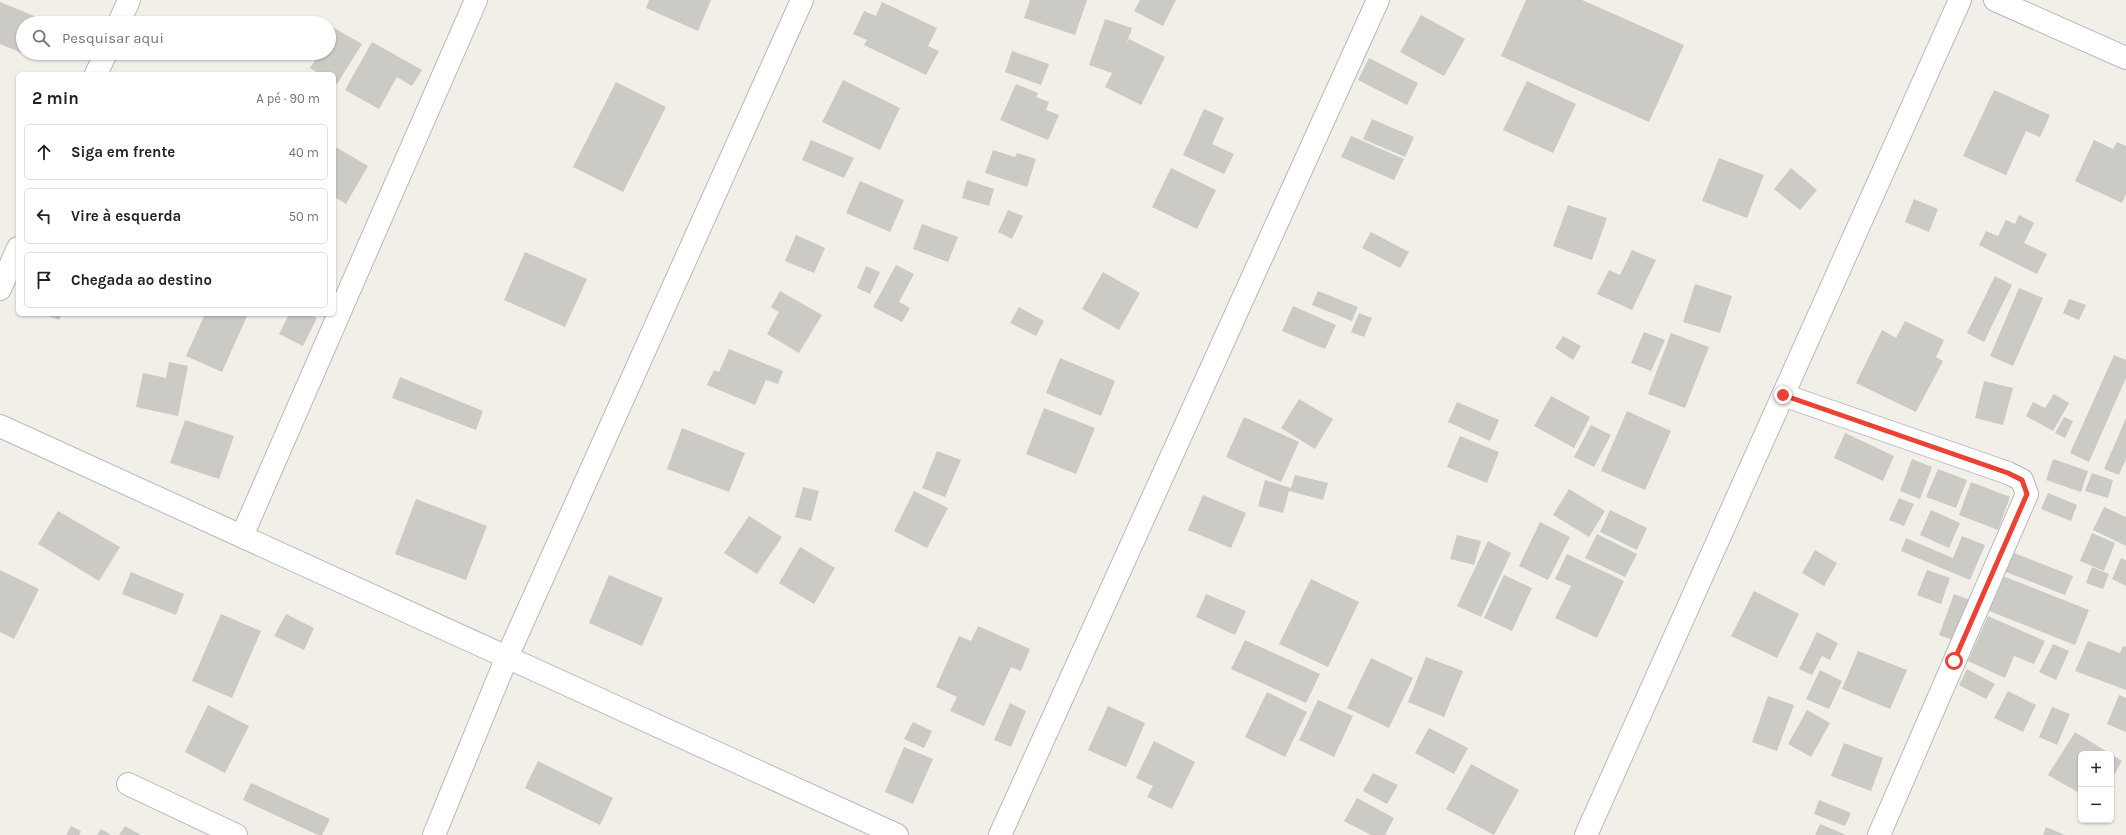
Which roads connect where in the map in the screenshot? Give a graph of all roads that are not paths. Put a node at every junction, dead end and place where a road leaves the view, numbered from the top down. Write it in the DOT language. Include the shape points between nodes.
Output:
graph roads {
  1 [pos="129,0"];
  2 [pos="476,0"];
  3 [pos="802,0"];
  4 [pos="1378,0"];
  5 [pos="1960,0"];
  6 [pos="1995,0"];
  7 [pos="122,16"];
  8 [pos="2126,58"];
  9 [pos="103,60"];
  10 [pos="97,72"];
  11 [pos="16,253"];
  12 [pos="0,289"];
  13 [pos="1783,395"];
  14 [pos="0,426"];
  15 [pos="242,536"];
  16 [pos="507,657"];
  17 [pos="128,784"];
  18 [pos="236,835"];
  19 [pos="434,835"];
  20 [pos="897,835"];
  21 [pos="1000,835"];
  22 [pos="1586,835"];
  23 [pos="1879,835"];
  1 -- 7 [label="street"];
  2 -- 15 [label="street"];
  3 -- 16 [label="street"];
  4 -- 21 [label="street"];
  5 -- 13 [label="street"];
  6 -- 8 [label="street"];
  9 -- 10 [label="street"];
  11 -- 12 [label="street"];
  13 -- 22 [label="street"];
  13 -- 23 [label="street" via="2008,473 2022,480 2027,494"];
  14 -- 15 [label="street"];
  15 -- 16 [label="street"];
  16 -- 19 [label="street"];
  16 -- 20 [label="street"];
  17 -- 18 [label="street"];
}
